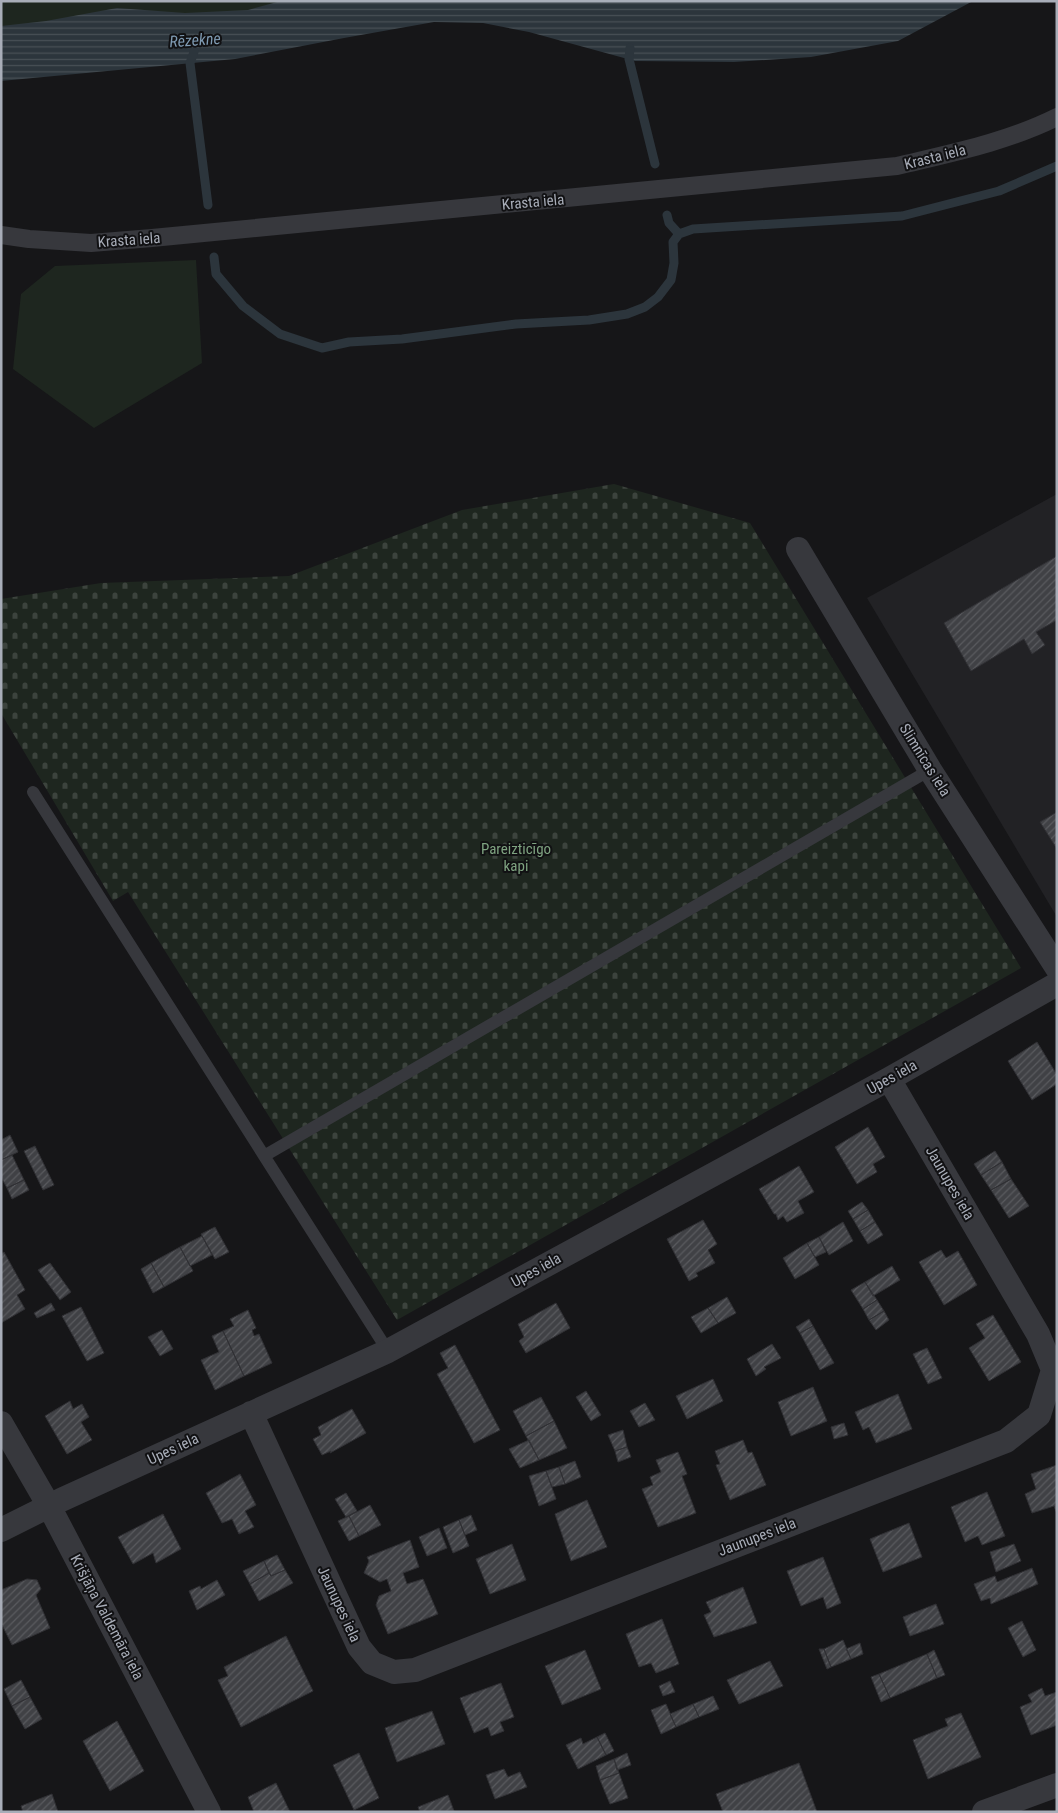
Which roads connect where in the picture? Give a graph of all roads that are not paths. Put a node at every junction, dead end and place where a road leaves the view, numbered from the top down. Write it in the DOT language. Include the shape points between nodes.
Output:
graph roads {
  1 [pos="1057,117"];
  2 [pos="1,235"];
  3 [pos="798,549"];
  4 [pos="930,770"];
  5 [pos="34,792"];
  6 [pos="1048,937"];
  7 [pos="1057,968"];
  8 [pos="1057,984"];
  9 [pos="889,1078"];
  10 [pos="264,1156"];
  11 [pos="388,1351"];
  12 [pos="250,1413"];
  13 [pos="1,1423"];
  14 [pos="49,1506"];
  15 [pos="1,1530"];
  16 [pos="1057,1785"];
  17 [pos="209,1812"];
  18 [pos="984,1812"];
  1 -- 2 [label="street, Krasta iela" via="992,142 897,166 152,238 91,242"];
  3 -- 4 [label="street, Slimnīcas iela"];
  4 -- 6 [label="street, Slimnīcas iela"];
  4 -- 10 [label="lane"];
  5 -- 10 [label="lane"];
  6 -- 7 [label="street, Slimnīcas iela"];
  8 -- 9 [label="street, Upes iela"];
  9 -- 11 [label="street, Upes iela"];
  9 -- 12 [label="street, Jaunupes iela" via="1038,1334 1053,1370 1039,1415 1006,1441 415,1670 394,1672 372,1663 359,1648"];
  10 -- 11 [label="lane"];
  11 -- 12 [label="street, Upes iela"];
  12 -- 14 [label="street, Upes iela"];
  13 -- 14 [label="street, Krišjāņa Valdemāra iela"];
  14 -- 15 [label="street, Upes iela"];
  14 -- 17 [label="street, Krišjāņa Valdemāra iela"];
  16 -- 18 [label="street"];
}
